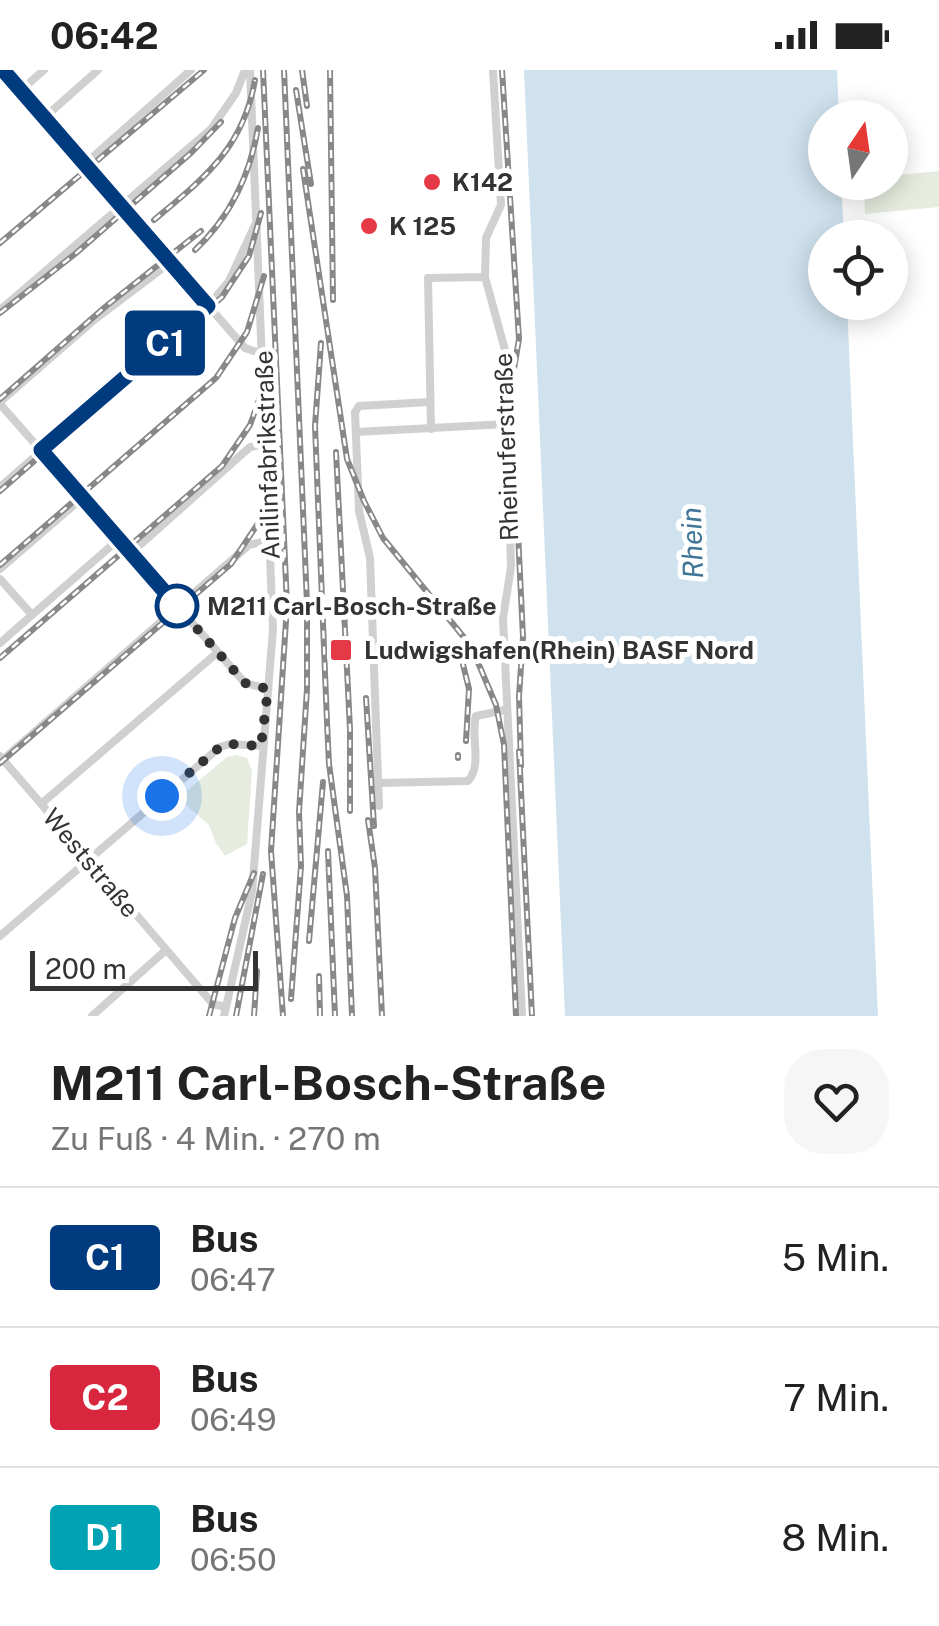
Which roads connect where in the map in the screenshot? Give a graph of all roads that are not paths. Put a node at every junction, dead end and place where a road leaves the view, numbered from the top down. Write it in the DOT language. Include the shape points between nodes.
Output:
graph roads {
  1 [pos="3,70"];
  2 [pos="44,70"];
  3 [pos="98,70"];
  4 [pos="191,70"];
  5 [pos="247,70"];
  6 [pos="494,70"];
  7 [pos="21,90"];
  8 [pos="45,117"];
  9 [pos="86,163"];
  10 [pos="122,204"];
  11 [pos="257,220"];
  12 [pos="172,261"];
  13 [pos="485,277"];
  14 [pos="208,306"];
  15 [pos="0,310"];
  16 [pos="262,354"];
  17 [pos="430,402"];
  18 [pos="0,403"];
  19 [pos="506,424"];
  20 [pos="431,428"];
  21 [pos="356,432"];
  22 [pos="267,444"];
  23 [pos="41,450"];
  24 [pos="0,486"];
  25 [pos="82,498"];
  26 [pos="119,539"];
  27 [pos="271,540"];
  28 [pos="131,553"];
  29 [pos="0,570"];
  30 [pos="0,579"];
  31 [pos="177,606"];
  32 [pos="32,615"];
  33 [pos="0,644"];
  34 [pos="216,653"];
  35 [pos="268,689"];
  36 [pos="505,710"];
  37 [pos="261,746"];
  38 [pos="1,759"];
  39 [pos="378,784"];
  40 [pos="42,804"];
  41 [pos="379,806"];
  42 [pos="89,859"];
  43 [pos="0,936"];
  44 [pos="166,950"];
  45 [pos="225,1012"];
  46 [pos="92,1016"];
  47 [pos="522,1016"];
  1 -- 7 [label="street"];
  2 -- 7 [label="street"];
  3 -- 8 [label="street"];
  4 -- 9 [label="street"];
  5 -- 10 [label="street" via="210,130"];
  5 -- 11 [label="street, Anilinfabrikstraße"];
  6 -- 13 [label="street, Rheinuferstraße" via="501,204 486,238"];
  7 -- 8 [label="street"];
  8 -- 9 [label="street"];
  9 -- 10 [label="street"];
  10 -- 12 [label="street"];
  10 -- 15 [label="street"];
  11 -- 14 [label="street" via="229,281"];
  11 -- 16 [label="street, Anilinfabrikstraße"];
  12 -- 14 [label="street"];
  12 -- 18 [label="street"];
  13 -- 17 [label="street" via="428,278"];
  13 -- 19 [label="street, Rheinuferstraße" via="504,350"];
  14 -- 16 [label="street" via="246,348"];
  14 -- 23 [label="street"];
  16 -- 22 [label="street, Anilinfabrikstraße"];
  17 -- 20 [label="street"];
  17 -- 21 [label="street" via="358,406"];
  18 -- 23 [label="street"];
  19 -- 20 [label="street"];
  19 -- 36 [label="street, Rheinuferstraße" via="511,567 502,618"];
  20 -- 21 [label="street"];
  21 -- 39 [label="street" via="370,558"];
  22 -- 27 [label="street, Anilinfabrikstraße"];
  22 -- 28 [label="street" via="250,447"];
  23 -- 24 [label="street"];
  23 -- 25 [label="street"];
  25 -- 26 [label="street"];
  25 -- 29 [label="street"];
  26 -- 28 [label="street"];
  26 -- 32 [label="street"];
  27 -- 31 [label="street" via="249,545"];
  27 -- 35 [label="street, Anilinfabrikstraße"];
  28 -- 31 [label="street"];
  30 -- 32 [label="street"];
  31 -- 34 [label="street"];
  31 -- 38 [label="street"];
  32 -- 33 [label="street"];
  34 -- 35 [label="street" via="245,683"];
  34 -- 40 [label="street"];
  35 -- 37 [label="street, Anilinfabrikstraße"];
  36 -- 39 [label="street" via="476,716 475,768 468,780"];
  36 -- 47 [label="street, Rheinuferstraße"];
  37 -- 42 [label="street" via="220,747"];
  37 -- 45 [label="street, Anilinfabrikstraße" via="252,892"];
  38 -- 40 [label="street, Weststraße"];
  39 -- 41 [label="street"];
  40 -- 42 [label="street, Weststraße"];
  42 -- 43 [label="street"];
  42 -- 44 [label="street, Weststraße"];
  44 -- 45 [label="street, Weststraße"];
  44 -- 46 [label="street"];
}
